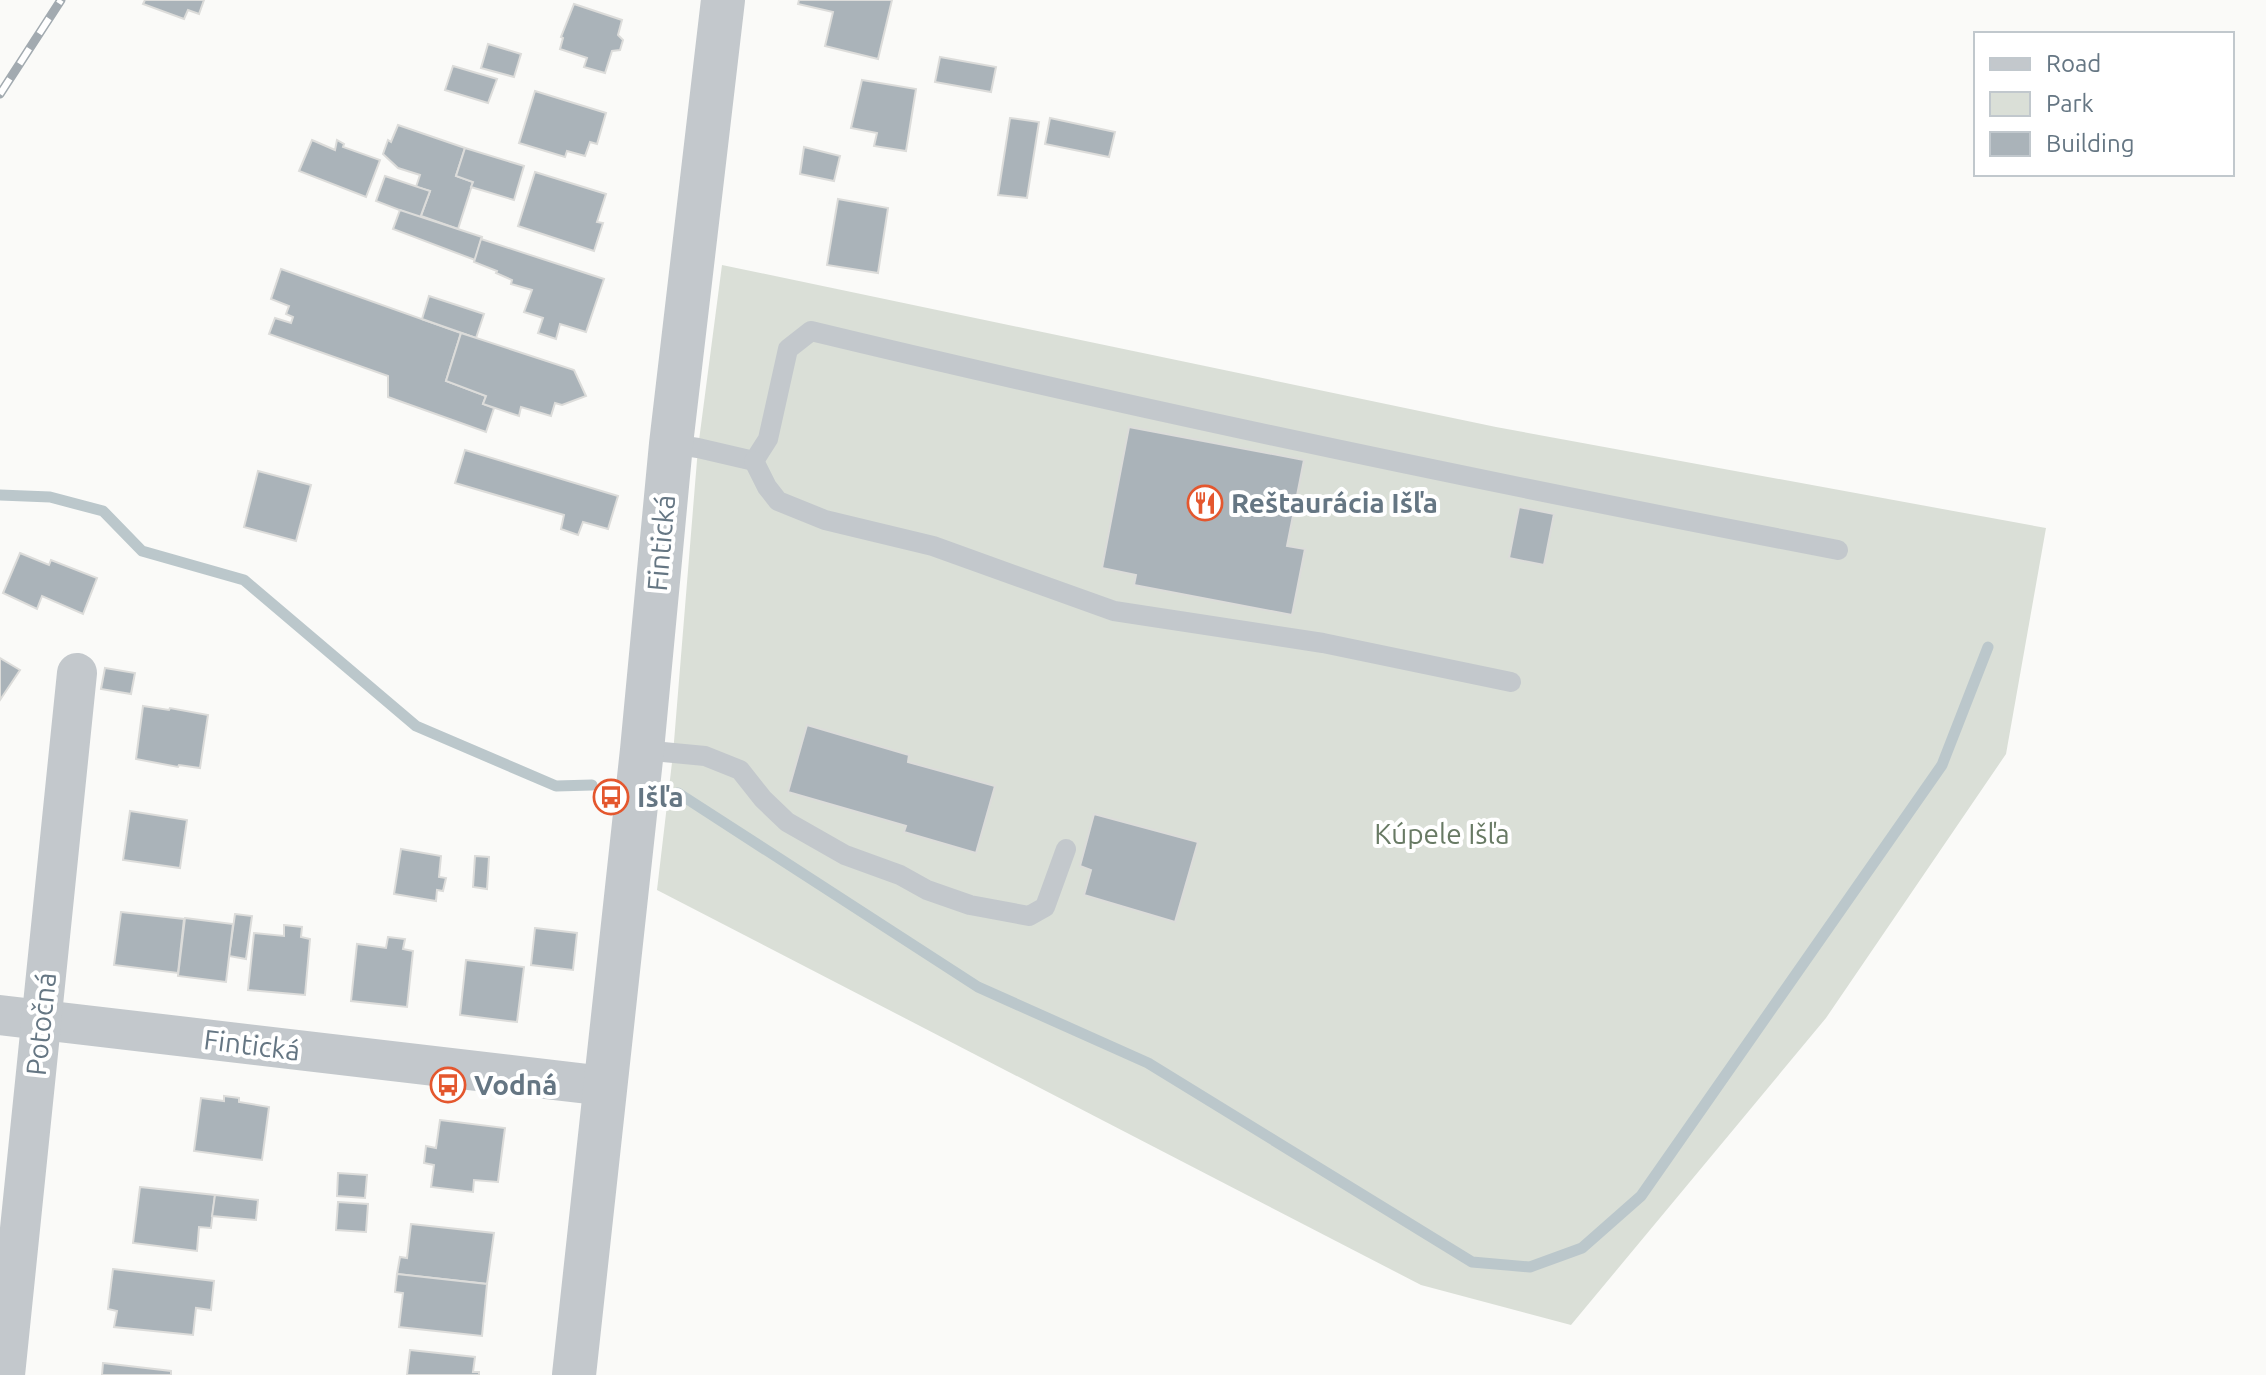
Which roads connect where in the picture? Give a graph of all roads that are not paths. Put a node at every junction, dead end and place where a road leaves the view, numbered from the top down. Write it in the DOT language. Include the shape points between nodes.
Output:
graph roads {
  1 [pos="723,0"];
  2 [pos="671,444"];
  3 [pos="754,461"];
  4 [pos="1838,550"];
  5 [pos="77,673"];
  6 [pos="1511,682"];
  7 [pos="642,750"];
  8 [pos="1066,849"];
  9 [pos="0,1015"];
  10 [pos="42,1020"];
  11 [pos="605,1086"];
  12 [pos="5,1375"];
  13 [pos="574,1375"];
  1 -- 2 [label="street, Fintická"];
  2 -- 3 [label="lane"];
  2 -- 7 [label="street, Fintická"];
  3 -- 4 [label="lane" via="768,439 788,349 811,331 1342,450"];
  3 -- 6 [label="lane" via="778,501 825,520 933,546 1114,611 1323,643"];
  5 -- 10 [label="street, Potočná"];
  7 -- 8 [label="lane" via="705,756 740,770 787,822 845,855 970,905 1029,916 1037,912 1045,907"];
  7 -- 11 [label="street, Fintická"];
  9 -- 10 [label="street"];
  10 -- 11 [label="street, Fintická"];
  10 -- 12 [label="street, Potočná"];
  11 -- 13 [label="street, Fintická"];
}
